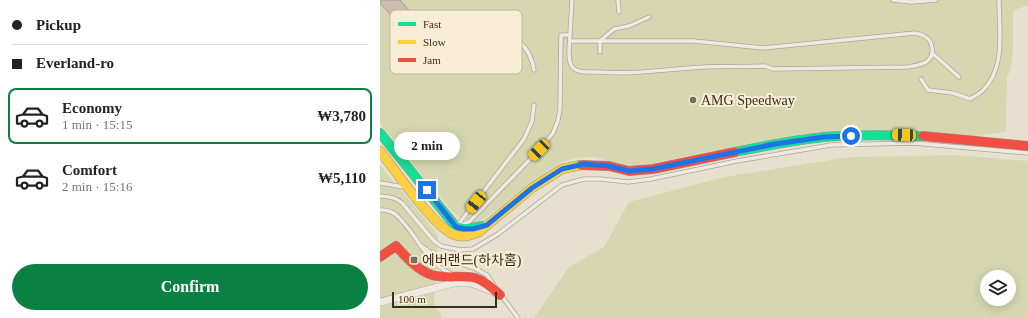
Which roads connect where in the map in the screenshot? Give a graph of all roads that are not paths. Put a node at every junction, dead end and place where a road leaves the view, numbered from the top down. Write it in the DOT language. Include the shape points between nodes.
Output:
graph roads {
  1 [pos="572,0"];
  2 [pos="618,0"];
  3 [pos="893,0"];
  4 [pos="936,0"];
  5 [pos="999,0"];
  6 [pos="619,12"];
  7 [pos="649,17"];
  8 [pos="570,35"];
  9 [pos="570,41"];
  10 [pos="600,41"];
  11 [pos="522,44"];
  12 [pos="600,52"];
  13 [pos="932,53"];
  14 [pos="534,70"];
  15 [pos="959,77"];
  16 [pos="921,79"];
  17 [pos="534,105"];
  18 [pos="380,134"];
  19 [pos="1028,146"];
  20 [pos="380,151"];
  21 [pos="1028,153"];
  22 [pos="380,182"];
  23 [pos="409,188"];
  24 [pos="380,196"];
  25 [pos="380,210"];
  26 [pos="487,225"];
  27 [pos="456,227"];
  28 [pos="420,245"];
  29 [pos="380,257"];
  30 [pos="459,278"];
  31 [pos="471,283"];
  32 [pos="500,295"];
  33 [pos="380,302"];
  34 [pos="518,318"];
  1 -- 8 [label="lane"];
  2 -- 6 [label="lane"];
  3 -- 4 [label="lane"];
  5 -- 16 [label="lane" via="998,68 983,91 970,99 953,93 928,90"];
  7 -- 10 [label="lane" via="629,26 614,29"];
  8 -- 9 [label="lane"];
  8 -- 27 [label="lane" via="561,35 560,109 553,133 469,222"];
  9 -- 10 [label="lane"];
  9 -- 13 [label="lane" via="569,59 574,69 581,72 611,73 705,67 908,67 928,61"];
  10 -- 12 [label="lane"];
  10 -- 13 [label="lane" via="694,41 764,48 915,33 931,42"];
  11 -- 14 [label="lane" via="532,60"];
  13 -- 15 [label="lane"];
  17 -- 27 [label="lane" via="532,122 524,139"];
  18 -- 27 [label="street"];
  19 -- 26 [label="street" via="930,136 879,134 824,137 775,144 653,169 629,171 584,164 562,169 544,180"];
  20 -- 23 [label="street"];
  21 -- 24 [label="lane" via="913,143 831,145 651,179 628,182 584,178 562,186 498,234 473,249 460,250 441,246 402,203 391,197"];
  22 -- 23 [label="lane"];
  23 -- 26 [label="street" via="435,222 445,230 458,236 469,237"];
  25 -- 28 [label="lane" via="394,213"];
  26 -- 27 [label="street" via="464,229"];
  28 -- 30 [label="lane" via="442,270"];
  28 -- 32 [label="lane" via="434,255 487,274"];
  29 -- 30 [label="street" via="396,246 414,264 428,273"];
  30 -- 31 [label="lane"];
  30 -- 32 [label="street" via="473,278 487,284"];
  31 -- 32 [label="street"];
  31 -- 33 [label="street" via="454,283"];
  32 -- 34 [label="lane"];
}
